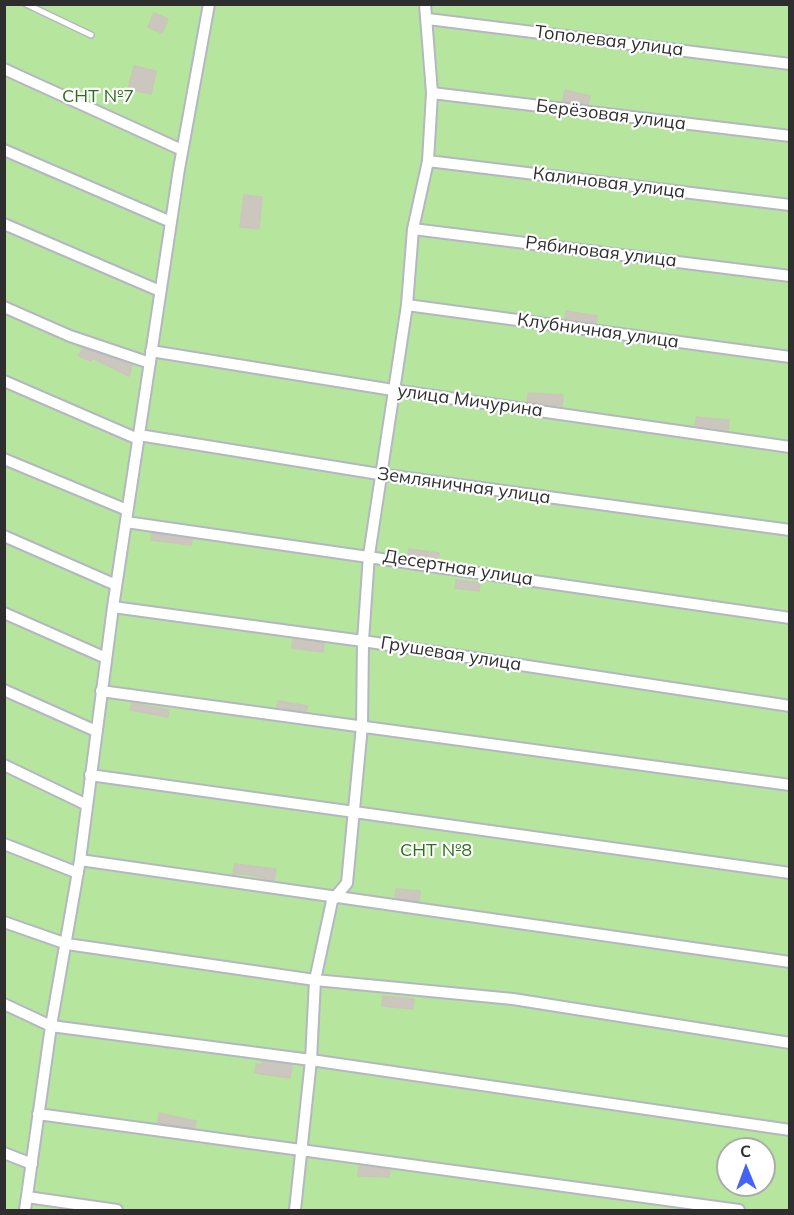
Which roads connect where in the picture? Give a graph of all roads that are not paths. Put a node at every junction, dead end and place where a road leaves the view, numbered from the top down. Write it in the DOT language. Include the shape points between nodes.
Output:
graph roads {
  1 [pos="26,4"];
  2 [pos="209,4"];
  3 [pos="425,4"];
  4 [pos="428,18"];
  5 [pos="91,35"];
  6 [pos="789,64"];
  7 [pos="4,69"];
  8 [pos="432,93"];
  9 [pos="789,136"];
  10 [pos="4,150"];
  11 [pos="182,150"];
  12 [pos="428,161"];
  13 [pos="789,205"];
  14 [pos="171,222"];
  15 [pos="4,224"];
  16 [pos="413,229"];
  17 [pos="789,276"];
  18 [pos="160,291"];
  19 [pos="407,305"];
  20 [pos="4,307"];
  21 [pos="150,357"];
  22 [pos="789,357"];
  23 [pos="4,381"];
  24 [pos="393,390"];
  25 [pos="138,437"];
  26 [pos="789,447"];
  27 [pos="4,459"];
  28 [pos="379,474"];
  29 [pos="127,516"];
  30 [pos="789,530"];
  31 [pos="4,536"];
  32 [pos="369,555"];
  33 [pos="116,585"];
  34 [pos="113,607"];
  35 [pos="4,613"];
  36 [pos="789,618"];
  37 [pos="363,641"];
  38 [pos="106,658"];
  39 [pos="4,690"];
  40 [pos="101,691"];
  41 [pos="789,706"];
  42 [pos="362,726"];
  43 [pos="96,730"];
  44 [pos="4,765"];
  45 [pos="90,775"];
  46 [pos="789,785"];
  47 [pos="86,804"];
  48 [pos="355,813"];
  49 [pos="4,844"];
  50 [pos="80,860"];
  51 [pos="78,873"];
  52 [pos="789,873"];
  53 [pos="334,898"];
  54 [pos="4,922"];
  55 [pos="67,944"];
  56 [pos="789,962"];
  57 [pos="315,980"];
  58 [pos="4,1004"];
  59 [pos="51,1026"];
  60 [pos="789,1043"];
  61 [pos="311,1060"];
  62 [pos="39,1114"];
  63 [pos="789,1130"];
  64 [pos="301,1149"];
  65 [pos="4,1153"];
  66 [pos="32,1164"];
  67 [pos="27,1197"];
  68 [pos="25,1210"];
  69 [pos="117,1210"];
  70 [pos="295,1210"];
  71 [pos="739,1210"];
  1 -- 5 [label="lane"];
  2 -- 11 [label="street"];
  3 -- 4 [label="street"];
  4 -- 6 [label="street, Тополевая улица"];
  4 -- 8 [label="street"];
  7 -- 11 [label="street"];
  8 -- 9 [label="street, Берёзовая улица"];
  8 -- 12 [label="street"];
  10 -- 14 [label="street"];
  11 -- 14 [label="street"];
  12 -- 13 [label="street, Калиновая улица"];
  12 -- 16 [label="street"];
  14 -- 18 [label="street"];
  15 -- 18 [label="street"];
  16 -- 17 [label="street, Рябиновая улица"];
  16 -- 19 [label="street"];
  18 -- 21 [label="street"];
  19 -- 22 [label="street, Клубничная улица"];
  19 -- 24 [label="street"];
  20 -- 21 [label="street, улица Мичурина" via="70,336"];
  21 -- 24 [label="street, улица Мичурина"];
  21 -- 25 [label="street"];
  23 -- 25 [label="street, Земляничная улица"];
  24 -- 26 [label="street, улица Мичурина"];
  24 -- 28 [label="street"];
  25 -- 28 [label="street, Земляничная улица"];
  25 -- 29 [label="street"];
  27 -- 29 [label="street, Десертная улица"];
  28 -- 30 [label="street, Земляничная улица"];
  28 -- 32 [label="street"];
  29 -- 32 [label="street, Десертная улица"];
  29 -- 33 [label="street"];
  31 -- 33 [label="street"];
  32 -- 36 [label="street, Десертная улица"];
  32 -- 37 [label="street"];
  33 -- 34 [label="street"];
  34 -- 37 [label="street, Грушевая улица"];
  34 -- 38 [label="street"];
  35 -- 38 [label="street"];
  37 -- 41 [label="street, Грушевая улица"];
  37 -- 42 [label="street"];
  38 -- 40 [label="street"];
  39 -- 43 [label="street"];
  40 -- 42 [label="street"];
  40 -- 43 [label="street"];
  42 -- 46 [label="street"];
  42 -- 48 [label="street"];
  43 -- 45 [label="street"];
  44 -- 47 [label="street"];
  45 -- 47 [label="street"];
  45 -- 48 [label="street"];
  47 -- 50 [label="street"];
  48 -- 52 [label="street"];
  48 -- 53 [label="street" via="347,883"];
  49 -- 51 [label="street"];
  50 -- 51 [label="street"];
  50 -- 53 [label="street"];
  51 -- 55 [label="street"];
  53 -- 56 [label="street"];
  53 -- 57 [label="street"];
  54 -- 55 [label="street"];
  55 -- 57 [label="street"];
  55 -- 59 [label="street"];
  57 -- 60 [label="street" via="513,999"];
  57 -- 61 [label="street"];
  58 -- 59 [label="street"];
  59 -- 61 [label="street"];
  59 -- 62 [label="street"];
  61 -- 63 [label="street"];
  61 -- 64 [label="street"];
  62 -- 64 [label="street"];
  62 -- 66 [label="street"];
  64 -- 70 [label="street"];
  64 -- 71 [label="street"];
  65 -- 66 [label="street"];
  66 -- 67 [label="street"];
  67 -- 68 [label="street"];
  67 -- 69 [label="street"];
}
